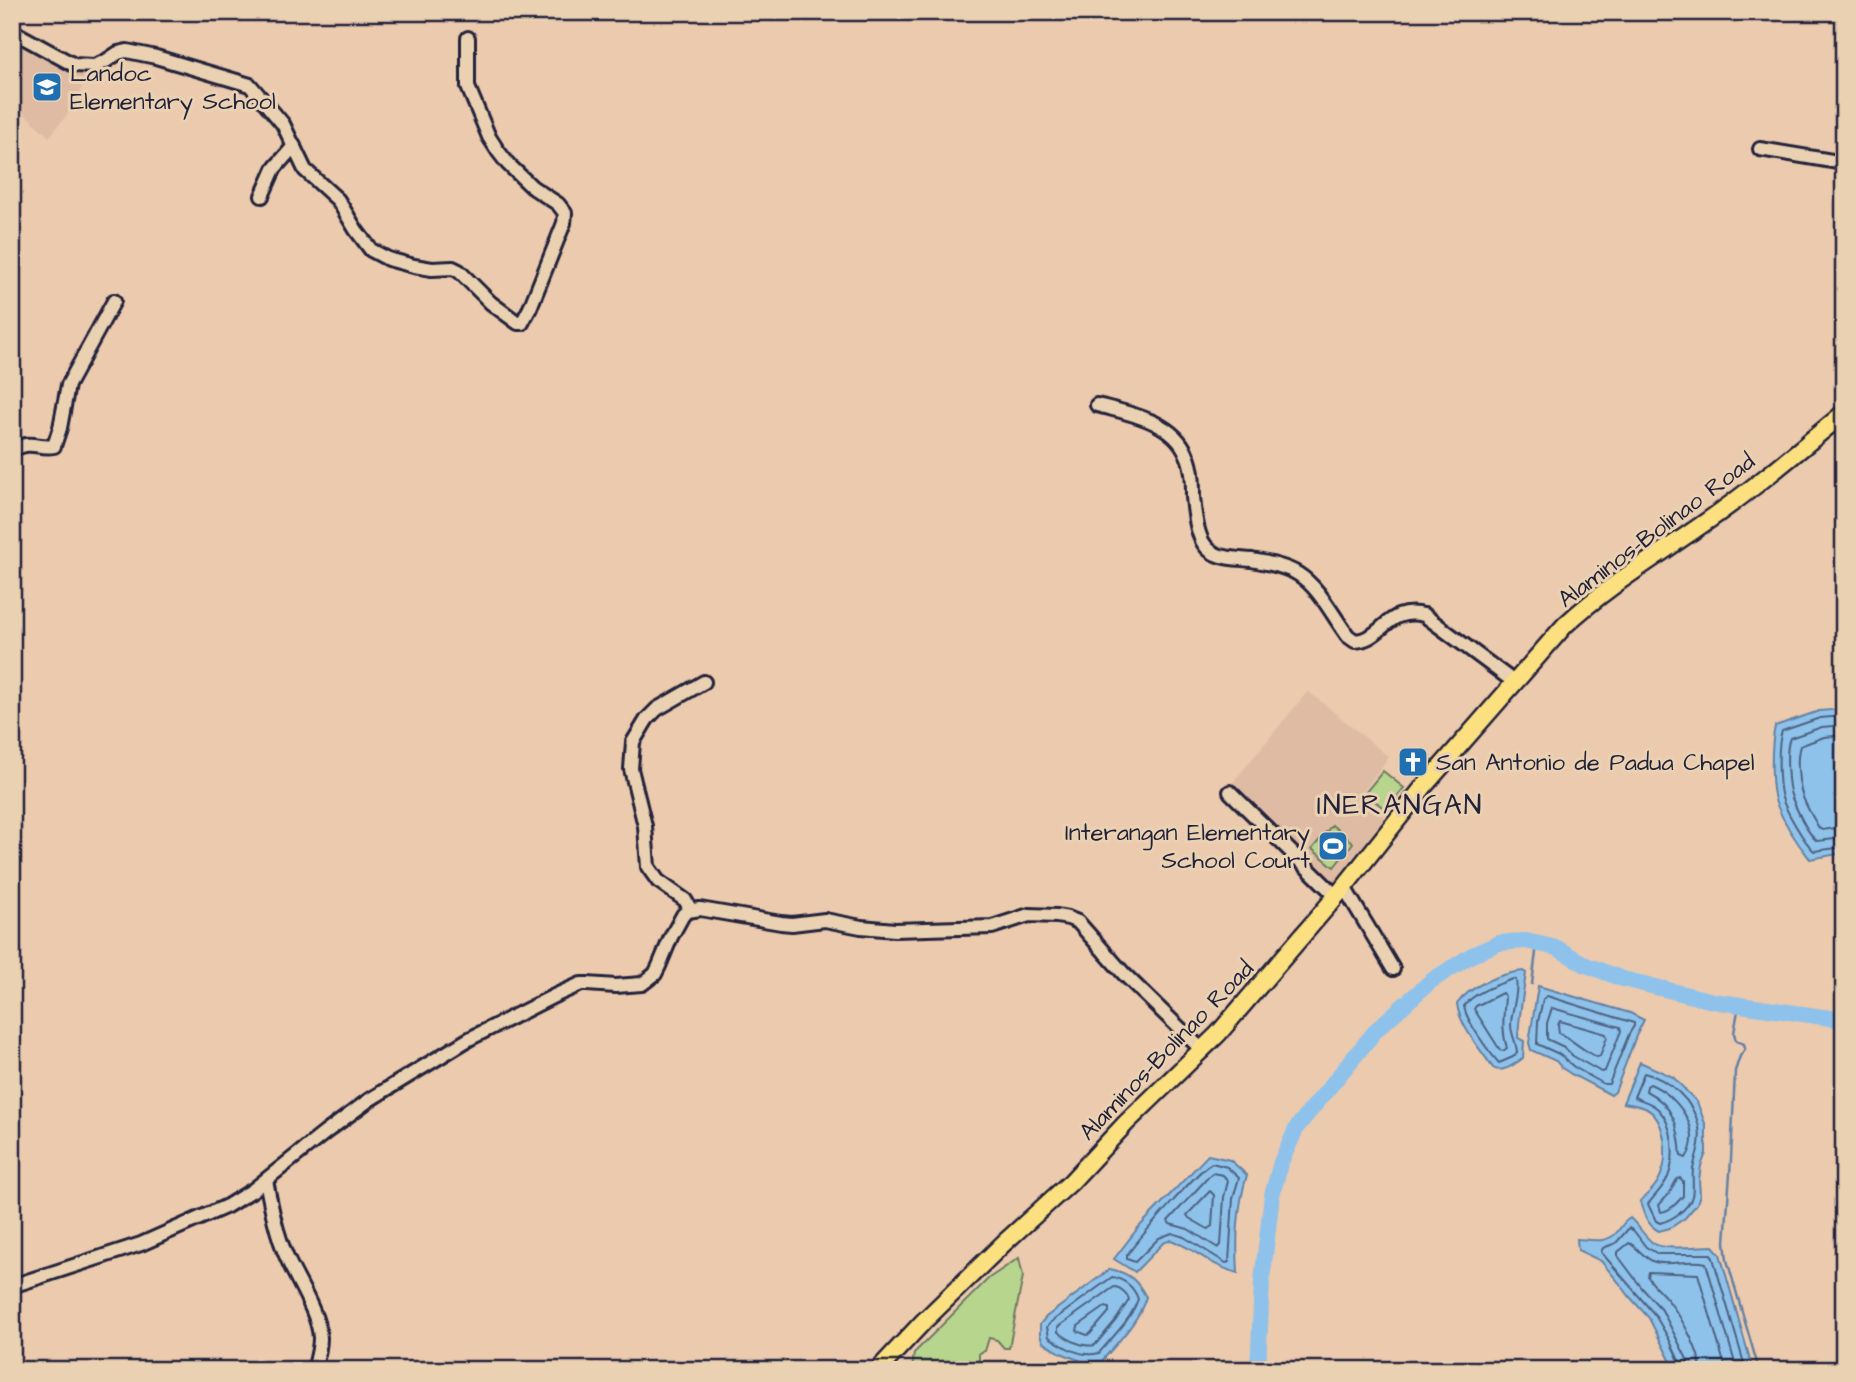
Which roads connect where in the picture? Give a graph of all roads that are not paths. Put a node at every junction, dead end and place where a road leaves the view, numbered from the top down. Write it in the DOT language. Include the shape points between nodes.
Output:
graph roads {
  1 [pos="12,31"];
  2 [pos="468,38"];
  3 [pos="294,146"];
  4 [pos="1760,149"];
  5 [pos="1844,163"];
  6 [pos="262,196"];
  7 [pos="114,301"];
  8 [pos="1097,405"];
  9 [pos="1844,413"];
  10 [pos="12,450"];
  11 [pos="704,681"];
  12 [pos="1514,682"];
  13 [pos="1230,792"];
  14 [pos="1340,892"];
  15 [pos="691,910"];
  16 [pos="1393,969"];
  17 [pos="1202,1051"];
  18 [pos="266,1180"];
  19 [pos="12,1286"];
  20 [pos="314,1370"];
  21 [pos="878,1370"];
  1 -- 3 [label="street" via="74,65 93,66 127,51 245,82 283,124"];
  2 -- 3 [label="street" via="468,87 489,136 508,164 565,213 522,323 491,303 453,268 414,267 373,251 338,200 305,170"];
  3 -- 6 [label="street" via="276,165"];
  4 -- 5 [label="street"];
  7 -- 10 [label="street" via="68,385 54,446 30,443"];
  8 -- 12 [label="street" via="1155,423 1180,443 1190,463 1200,533 1210,550 1290,569 1318,592 1355,641 1401,615 1424,615"];
  9 -- 12 [label="main road, Alaminos-Bolinao Road" via="1770,474 1585,606"];
  11 -- 15 [label="street" via="657,709 632,743 631,769 644,818 649,867"];
  12 -- 14 [label="main road, Alaminos-Bolinao Road"];
  13 -- 14 [label="street"];
  14 -- 16 [label="street"];
  14 -- 17 [label="main road, Alaminos-Bolinao Road"];
  15 -- 17 [label="street" via="781,923 825,920 895,930 992,927 1029,915 1068,918 1078,922"];
  15 -- 18 [label="street" via="683,915 655,974 642,984 581,984 469,1039 369,1100"];
  17 -- 21 [label="main road, Alaminos-Bolinao Road"];
  18 -- 19 [label="street" via="227,1206 141,1244"];
  18 -- 20 [label="street" via="286,1257 320,1334"];
}
